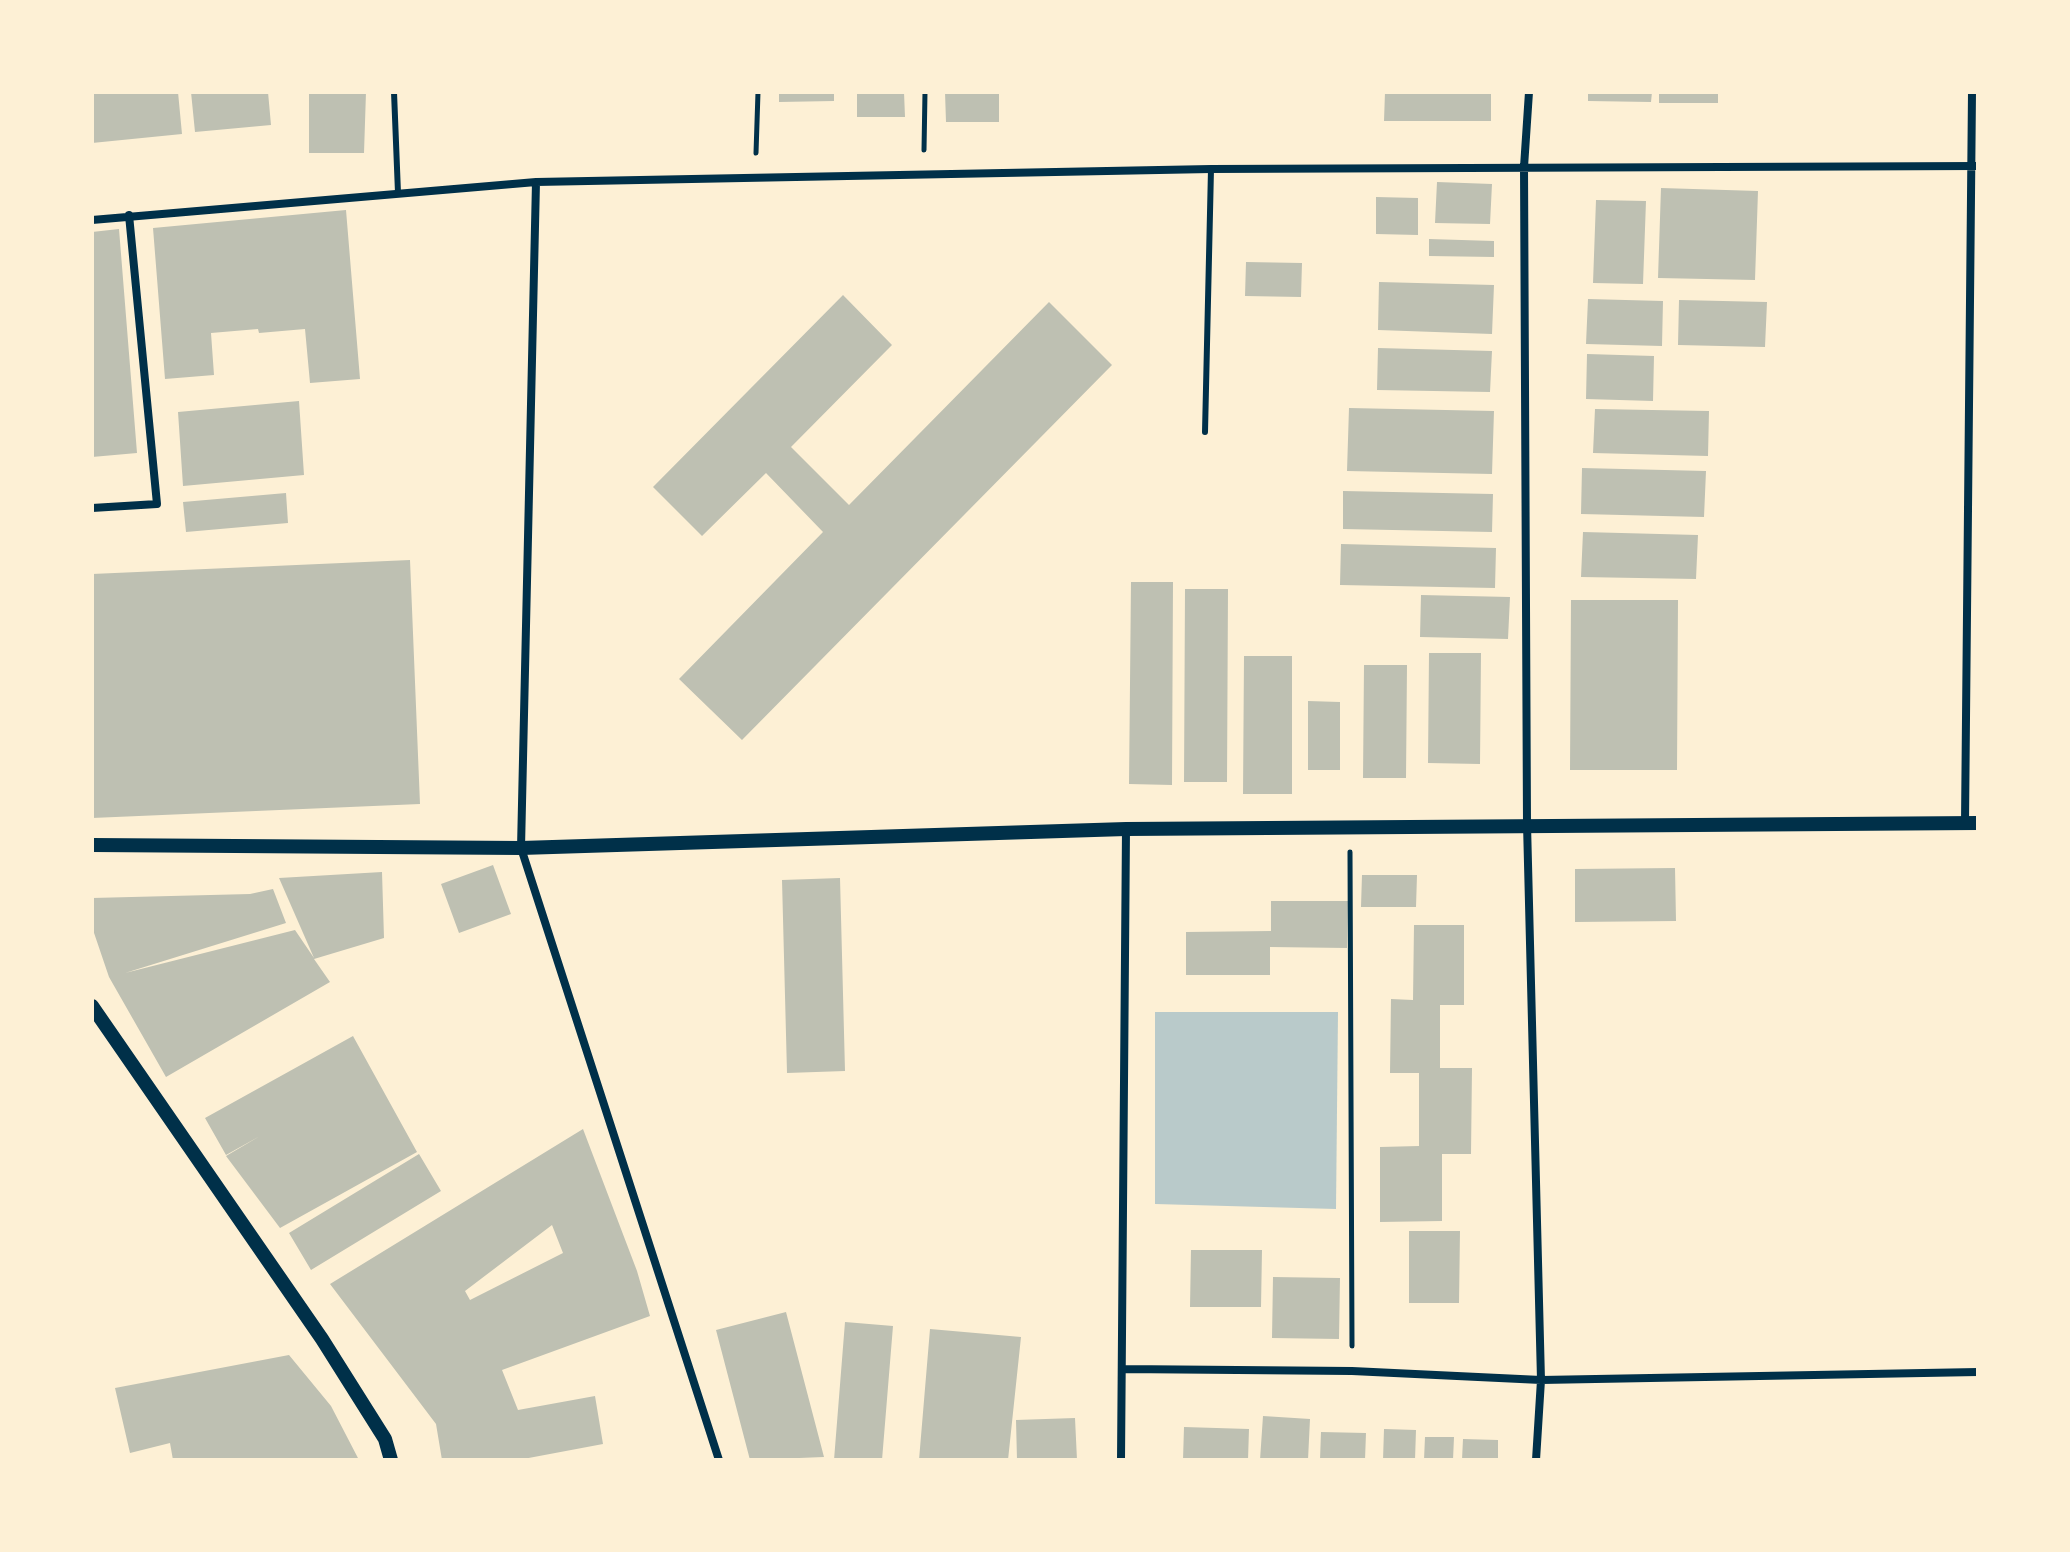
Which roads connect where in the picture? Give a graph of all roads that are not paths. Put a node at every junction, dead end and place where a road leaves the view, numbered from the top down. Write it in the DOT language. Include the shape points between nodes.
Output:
graph roads {
  1 [pos="394,92"];
  2 [pos="1529,92"];
  3 [pos="1972,92"];
  4 [pos="1973,166"];
  5 [pos="1524,167"];
  6 [pos="1211,169"];
  7 [pos="536,182"];
  8 [pos="398,193"];
  9 [pos="129,215"];
  10 [pos="92,220"];
  11 [pos="1968,344"];
  12 [pos="1978,344"];
  13 [pos="1205,432"];
  14 [pos="92,508"];
  15 [pos="1972,822"];
  16 [pos="1527,824"];
  17 [pos="1126,829"];
  18 [pos="92,845"];
  19 [pos="521,848"];
  20 [pos="92,1006"];
  21 [pos="1122,1369"];
  22 [pos="1978,1372"];
  23 [pos="1541,1380"];
  24 [pos="391,1460"];
  25 [pos="719,1460"];
  26 [pos="1121,1460"];
  27 [pos="1536,1460"];
  1 -- 8 [label="lane"];
  2 -- 5 [label="street"];
  3 -- 4 [label="street"];
  4 -- 5 [label="street"];
  4 -- 11 [label="street"];
  5 -- 6 [label="street"];
  5 -- 16 [label="street"];
  6 -- 7 [label="street"];
  6 -- 13 [label="lane"];
  7 -- 8 [label="street"];
  7 -- 19 [label="street"];
  8 -- 9 [label="street"];
  9 -- 10 [label="street"];
  9 -- 14 [label="street" via="157,504"];
  11 -- 12 [label="lane"];
  11 -- 15 [label="street"];
  15 -- 16 [label="street"];
  16 -- 17 [label="street"];
  16 -- 23 [label="street"];
  17 -- 19 [label="street"];
  17 -- 21 [label="street"];
  18 -- 19 [label="street"];
  19 -- 25 [label="street"];
  20 -- 24 [label="street" via="322,1339 385,1439"];
  21 -- 23 [label="street" via="1352,1371"];
  21 -- 26 [label="street"];
  22 -- 23 [label="street"];
  23 -- 27 [label="street"];
}
